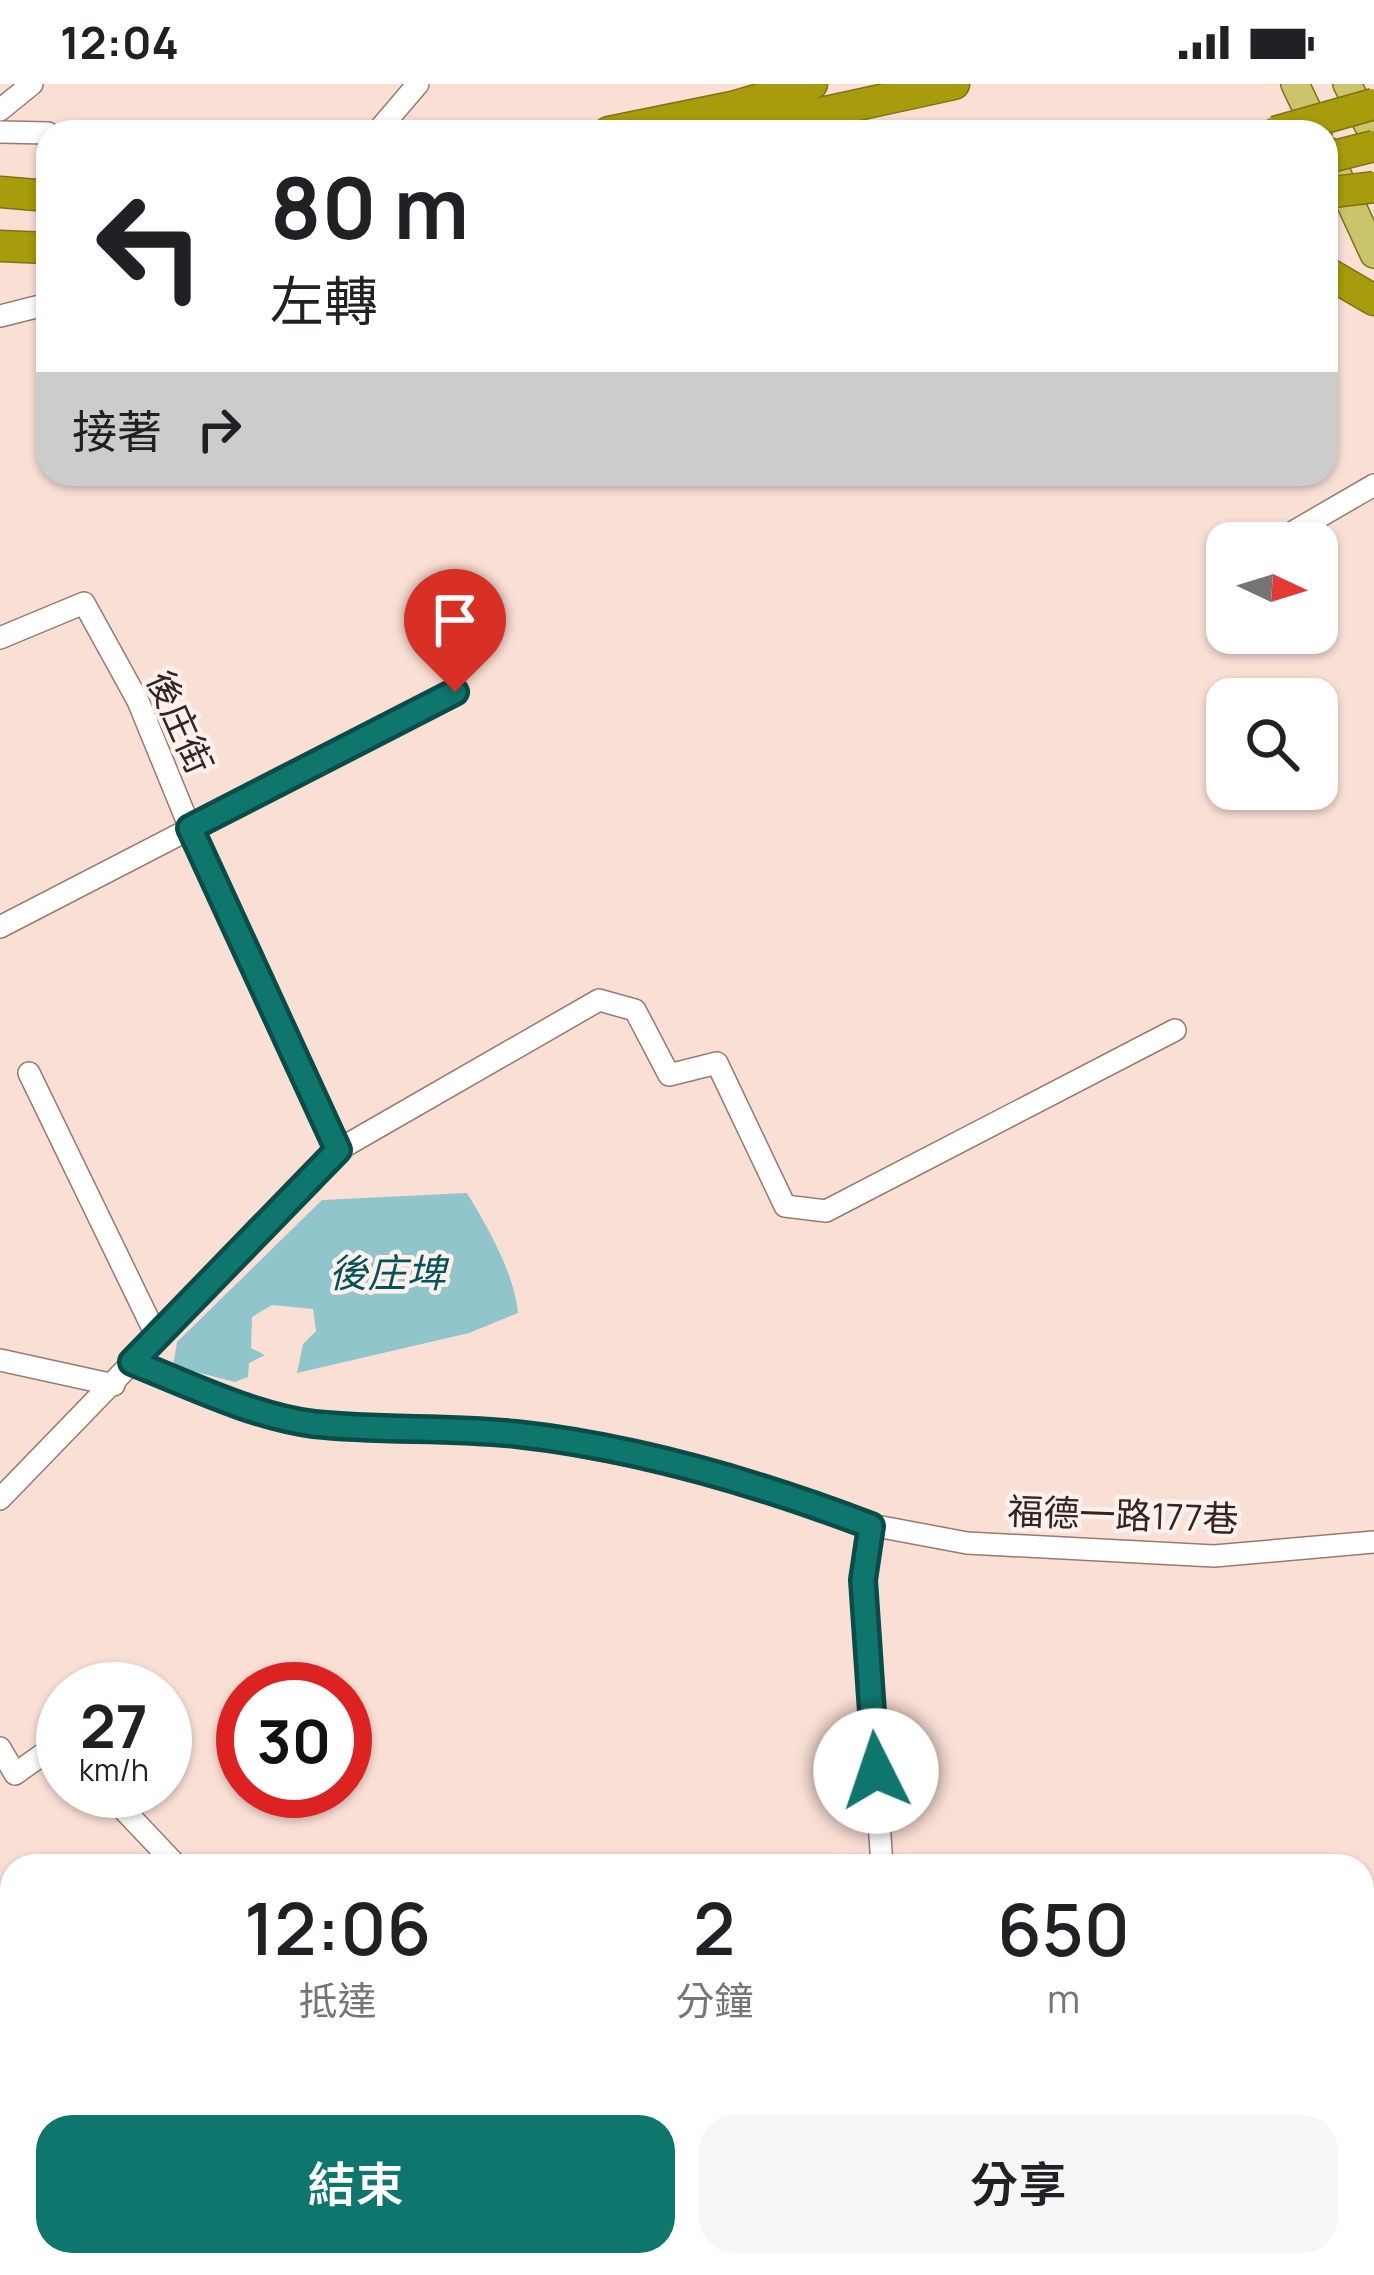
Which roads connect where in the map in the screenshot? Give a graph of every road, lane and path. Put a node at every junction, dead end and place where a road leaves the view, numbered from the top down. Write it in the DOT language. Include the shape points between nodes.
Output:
graph roads {
  1 [pos="32,84"];
  2 [pos="418,84"];
  3 [pos="812,84"];
  4 [pos="954,84"];
  5 [pos="1295,84"];
  6 [pos="1347,84"];
  7 [pos="1374,104"];
  8 [pos="0,110"];
  9 [pos="387,120"];
  10 [pos="668,120"];
  11 [pos="794,120"];
  12 [pos="1312,120"];
  13 [pos="1317,120"];
  14 [pos="0,132"];
  15 [pos="36,134"];
  16 [pos="1374,136"];
  17 [pos="1374,146"];
  18 [pos="1338,152"];
  19 [pos="1338,179"];
  20 [pos="1374,187"];
  21 [pos="1338,192"];
  22 [pos="0,246"];
  23 [pos="36,248"];
  24 [pos="1374,254"];
  25 [pos="1338,279"];
  26 [pos="1374,300"];
  27 [pos="36,307"];
  28 [pos="0,316"];
  29 [pos="1374,485"];
  30 [pos="1310,522"];
  31 [pos="0,638"];
  32 [pos="455,692"];
  33 [pos="190,828"];
  34 [pos="0,927"];
  35 [pos="1175,1030"];
  36 [pos="29,1073"];
  37 [pos="338,1150"];
  38 [pos="156,1336"];
  39 [pos="0,1360"];
  40 [pos="132,1362"];
  41 [pos="114,1385"];
  42 [pos="0,1498"];
  43 [pos="871,1526"];
  44 [pos="1374,1542"];
  45 [pos="0,1748"];
  46 [pos="36,1759"];
  47 [pos="132,1818"];
  48 [pos="166,1854"];
  49 [pos="881,1854"];
  1 -- 8 [label="street"];
  2 -- 9 [label="street"];
  3 -- 10 [label="highway"];
  4 -- 11 [label="highway"];
  5 -- 12 [label="main road"];
  6 -- 16 [label="main road"];
  7 -- 13 [label="highway, bridge"];
  14 -- 15 [label="street"];
  17 -- 18 [label="highway, bridge"];
  19 -- 24 [label="main road"];
  20 -- 21 [label="highway, bridge"];
  22 -- 23 [label="highway"];
  25 -- 26 [label="highway"];
  27 -- 28 [label="street"];
  29 -- 30 [label="street"];
  31 -- 33 [label="street, 後庄街" via="84,603 138,700"];
  32 -- 33 [label="street"];
  33 -- 34 [label="street"];
  33 -- 37 [label="street, 後庄街"];
  35 -- 37 [label="street" via="826,1211 785,1206 717,1063 669,1075 635,1010 599,1000"];
  36 -- 38 [label="street"];
  37 -- 38 [label="street"];
  38 -- 40 [label="street"];
  39 -- 41 [label="street"];
  40 -- 41 [label="street"];
  40 -- 43 [label="street, 福德一路177巷" via="309,1424 517,1434 685,1466"];
  41 -- 42 [label="street"];
  43 -- 44 [label="street, 福德一路177巷" via="967,1543 1214,1556"];
  43 -- 49 [label="street" via="863,1580"];
  45 -- 46 [label="street" via="15,1774"];
  47 -- 48 [label="street"];
}
